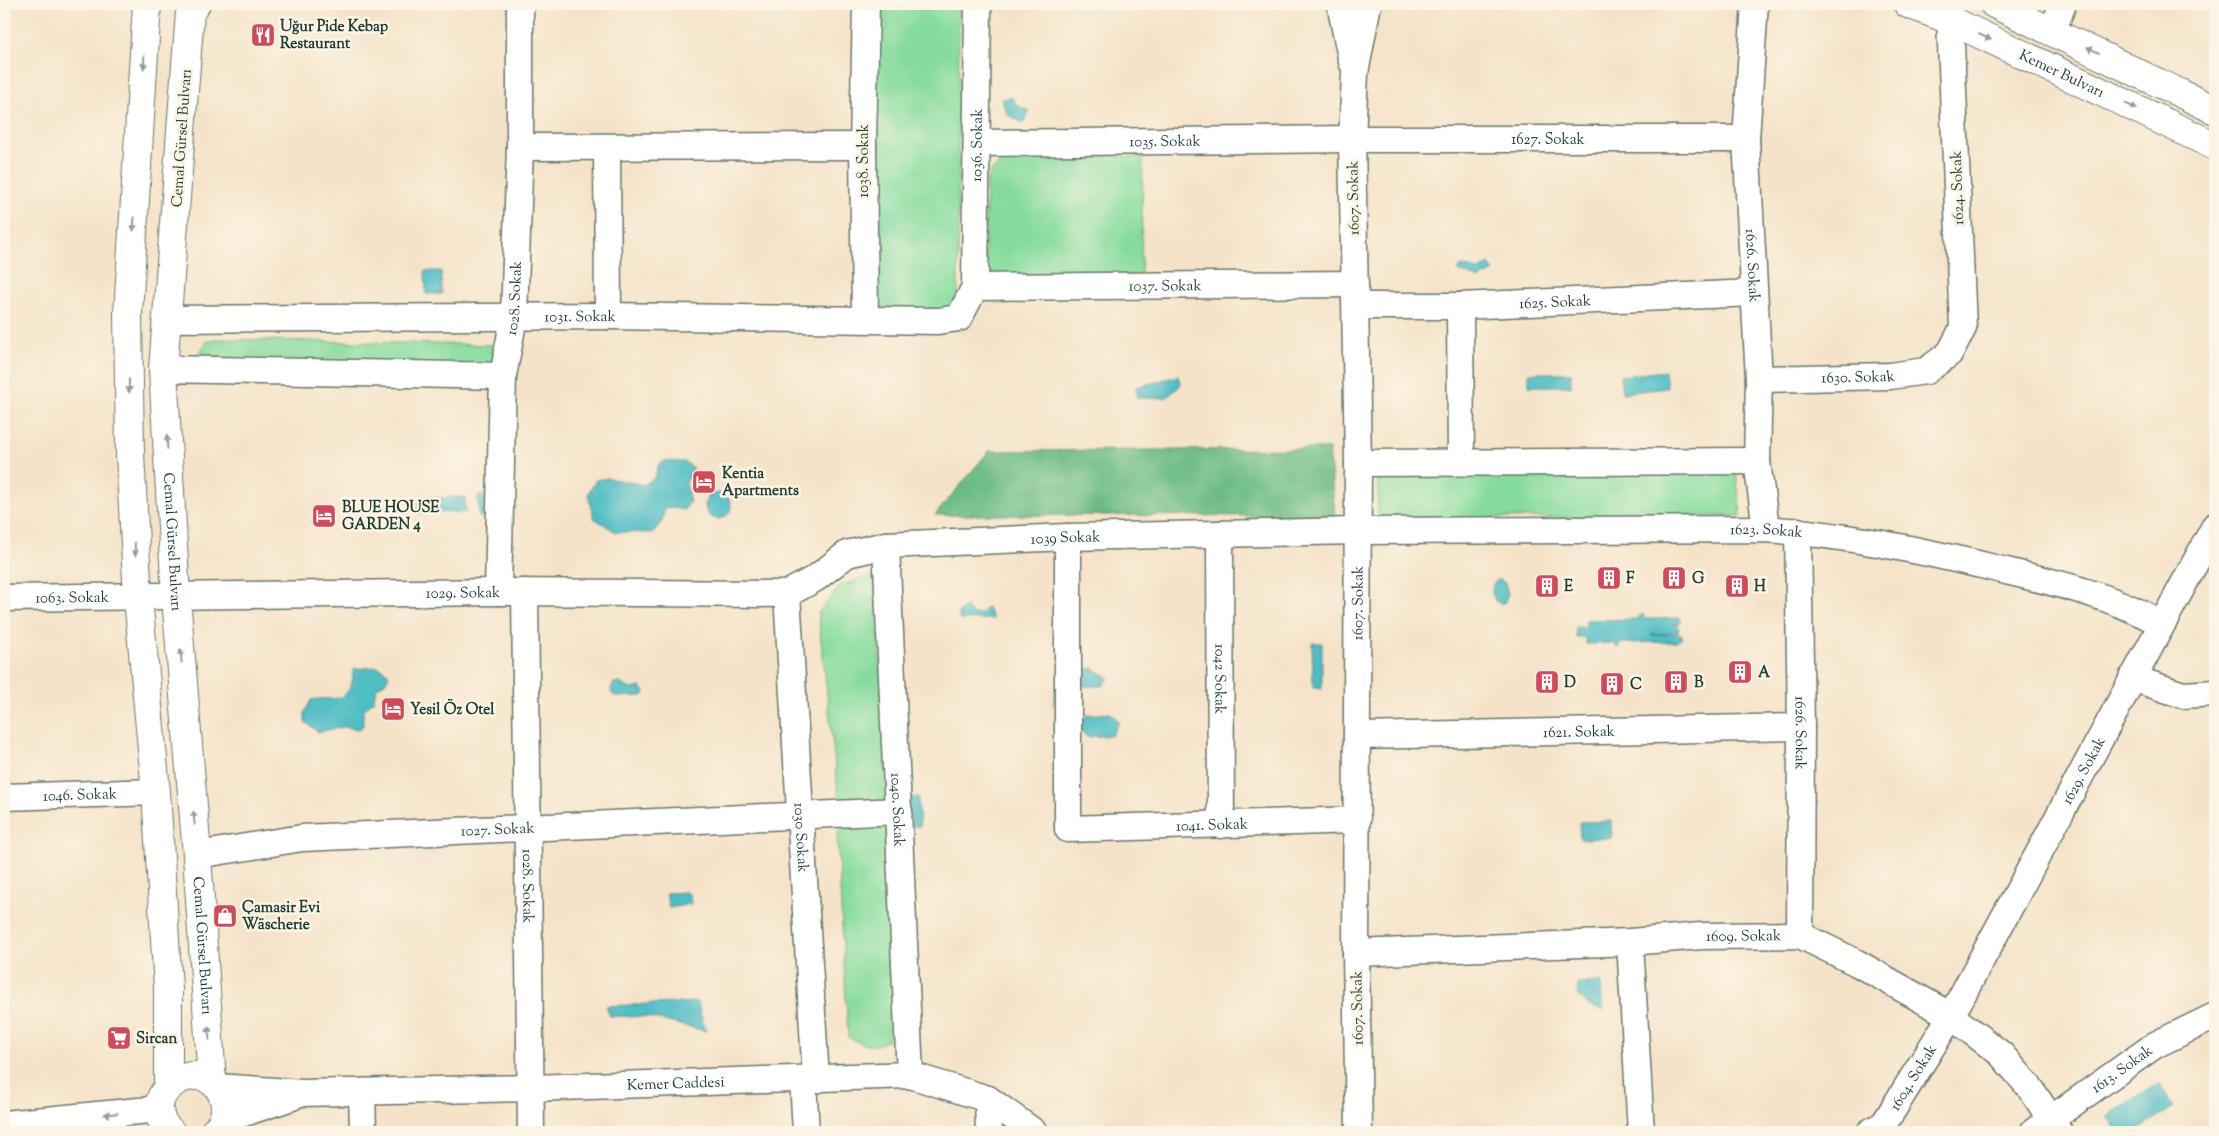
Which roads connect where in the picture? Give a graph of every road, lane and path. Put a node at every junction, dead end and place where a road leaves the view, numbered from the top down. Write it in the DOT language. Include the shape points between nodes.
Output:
graph roads {
  1 [pos="520,4"];
  2 [pos="866,4"];
  3 [pos="978,4"];
  4 [pos="1340,4"];
  5 [pos="1368,4"];
  6 [pos="1755,4"];
  7 [pos="1908,4"];
  8 [pos="1994,4"];
  9 [pos="2063,4"];
  10 [pos="193,6"];
  11 [pos="144,7"];
  12 [pos="1950,20"];
  13 [pos="2052,31"];
  14 [pos="1355,74"];
  15 [pos="2215,110"];
  16 [pos="1352,139"];
  17 [pos="1746,139"];
  18 [pos="977,143"];
  19 [pos="863,146"];
  20 [pos="2215,146"];
  21 [pos="520,147"];
  22 [pos="607,148"];
  23 [pos="975,288"];
  24 [pos="1753,293"];
  25 [pos="1355,295"];
  26 [pos="1460,306"];
  27 [pos="608,316"];
  28 [pos="514,317"];
  29 [pos="865,318"];
  30 [pos="168,319"];
  31 [pos="1950,353"];
  32 [pos="163,369"];
  33 [pos="503,376"];
  34 [pos="1759,379"];
  35 [pos="1758,461"];
  36 [pos="1358,462"];
  37 [pos="1461,462"];
  38 [pos="2215,526"];
  39 [pos="1766,528"];
  40 [pos="1357,531"];
  41 [pos="1798,531"];
  42 [pos="1220,534"];
  43 [pos="1068,537"];
  44 [pos="886,545"];
  45 [pos="498,592"];
  46 [pos="525,592"];
  47 [pos="787,594"];
  48 [pos="176,597"];
  49 [pos="4,598"];
  50 [pos="138,598"];
  51 [pos="2162,624"];
  52 [pos="2132,678"];
  53 [pos="2215,693"];
  54 [pos="1801,727"];
  55 [pos="1357,736"];
  56 [pos="156,792"];
  57 [pos="4,797"];
  58 [pos="899,811"];
  59 [pos="802,816"];
  60 [pos="1357,820"];
  61 [pos="1221,825"];
  62 [pos="528,828"];
  63 [pos="196,855"];
  64 [pos="1800,935"];
  65 [pos="1630,942"];
  66 [pos="1356,953"];
  67 [pos="1951,1016"];
  68 [pos="2215,1016"];
  69 [pos="910,1075"];
  70 [pos="809,1080"];
  71 [pos="215,1084"];
  72 [pos="531,1088"];
  73 [pos="362,1092"];
  74 [pos="302,1093"];
  75 [pos="988,1099"];
  76 [pos="166,1118"];
  77 [pos="4,1124"];
  78 [pos="218,1126"];
  79 [pos="2048,1128"];
  80 [pos="1879,1129"];
  81 [pos="363,1132"];
  82 [pos="531,1132"];
  83 [pos="806,1132"];
  84 [pos="989,1132"];
  85 [pos="1034,1132"];
  86 [pos="1359,1132"];
  87 [pos="1641,1132"];
  1 -- 21 [label="street, 1028. Sokak"];
  2 -- 19 [label="street, 1038. Sokak"];
  3 -- 18 [label="street, 1036. Sokak"];
  4 -- 14 [label="street, 1607. Sokak"];
  5 -- 14 [label="street, 1607. Sokak"];
  6 -- 17 [label="street, 1626. Sokak"];
  7 -- 12 [label="main road, Kemer Bulvarı"];
  8 -- 13 [label="main road"];
  9 -- 13 [label="street"];
  10 -- 30 [label="main road, Cemal Gürsel Bulvarı"];
  11 -- 50 [label="main road, one-way" via="145,61 128,313 130,454"];
  12 -- 20 [label="main road, Kemer Bulvarı, one-way"];
  12 -- 31 [label="street, 1624. Sokak" via="1963,328"];
  15 -- 13 [label="main road, one-way"];
  14 -- 16 [label="street, 1607. Sokak"];
  16 -- 17 [label="street, 1627. Sokak"];
  16 -- 18 [label="street, 1035. Sokak"];
  16 -- 25 [label="street, 1607. Sokak"];
  17 -- 24 [label="street, 1626. Sokak"];
  18 -- 23 [label="street, 1036. Sokak"];
  19 -- 22 [label="street"];
  19 -- 29 [label="street, 1038. Sokak"];
  21 -- 22 [label="street"];
  21 -- 28 [label="street, 1028. Sokak"];
  22 -- 27 [label="street"];
  23 -- 25 [label="street, 1037. Sokak"];
  23 -- 29 [label="street, 1031. Sokak" via="959,318 938,321"];
  24 -- 26 [label="street, 1625. Sokak"];
  24 -- 34 [label="street, 1626. Sokak"];
  25 -- 26 [label="street, 1625. Sokak"];
  25 -- 36 [label="street, 1607. Sokak"];
  26 -- 37 [label="street"];
  27 -- 28 [label="street, 1031. Sokak"];
  27 -- 29 [label="street, 1031. Sokak"];
  28 -- 30 [label="street, 1031. Sokak"];
  28 -- 33 [label="street, 1028. Sokak"];
  30 -- 32 [label="main road, Cemal Gürsel Bulvarı"];
  31 -- 34 [label="street, 1630. Sokak" via="1926,372"];
  32 -- 33 [label="street"];
  48 -- 32 [label="main road, Cemal Gürsel Bulvarı, one-way"];
  33 -- 45 [label="street, 1028. Sokak"];
  34 -- 35 [label="street, 1626. Sokak"];
  35 -- 37 [label="street"];
  35 -- 39 [label="street, 1626. Sokak"];
  36 -- 37 [label="street"];
  36 -- 40 [label="street, 1607. Sokak"];
  38 -- 51 [label="street, 1629. Sokak"];
  39 -- 40 [label="street, 1623. Sokak"];
  39 -- 41 [label="street, 1623. Sokak"];
  40 -- 42 [label="street, 1039 Sokak"];
  40 -- 55 [label="street, 1607. Sokak"];
  41 -- 51 [label="street, 1623. Sokak" via="1956,559 2080,589 2114,600"];
  41 -- 54 [label="street, 1626. Sokak"];
  42 -- 43 [label="street, 1039 Sokak"];
  42 -- 61 [label="street, 1042 Sokak"];
  43 -- 44 [label="street, 1039 Sokak"];
  43 -- 61 [label="street, 1041. Sokak" via="1068,829"];
  44 -- 47 [label="street, 1039 Sokak" via="848,554 816,578"];
  44 -- 58 [label="street, 1040. Sokak"];
  45 -- 46 [label="street, 1029. Sokak"];
  45 -- 48 [label="street, 1029. Sokak"];
  46 -- 47 [label="street, 1029. Sokak"];
  46 -- 62 [label="street, 1028. Sokak"];
  47 -- 59 [label="street, 1030 Sokak"];
  48 -- 50 [label="street, 1029. Sokak"];
  63 -- 48 [label="main road, Cemal Gürsel Bulvarı, one-way"];
  49 -- 50 [label="street, 1063. Sokak"];
  50 -- 56 [label="main road"];
  51 -- 52 [label="street, 1629. Sokak"];
  52 -- 53 [label="street" via="2183,695"];
  52 -- 67 [label="street, 1629. Sokak"];
  54 -- 55 [label="street, 1621. Sokak"];
  54 -- 64 [label="street, 1626. Sokak"];
  55 -- 60 [label="street, 1607. Sokak"];
  56 -- 57 [label="street, 1046. Sokak"];
  56 -- 76 [label="main road" via="168,989"];
  58 -- 59 [label="street, 1027. Sokak"];
  58 -- 69 [label="street, 1040. Sokak"];
  59 -- 62 [label="street, 1027. Sokak"];
  59 -- 70 [label="street, 1030 Sokak"];
  60 -- 61 [label="street, 1041. Sokak"];
  60 -- 66 [label="street, 1607. Sokak"];
  62 -- 63 [label="street, 1027. Sokak" via="302,838"];
  62 -- 72 [label="street, 1028. Sokak"];
  71 -- 63 [label="main road, Cemal Gürsel Bulvarı, one-way"];
  64 -- 65 [label="street, 1609. Sokak" via="1710,936"];
  64 -- 67 [label="street, 1609. Sokak"];
  65 -- 66 [label="street, 1609. Sokak"];
  65 -- 87 [label="street"];
  66 -- 86 [label="street, 1607. Sokak"];
  67 -- 79 [label="street, 1609. Sokak" via="2001,1054 2031,1089"];
  67 -- 80 [label="street, 1604. Sokak"];
  68 -- 79 [label="street, 1613. Sokak" via="2155,1045"];
  69 -- 70 [label="street, Kemer Caddesi"];
  69 -- 75 [label="street, Kemer Caddesi"];
  70 -- 72 [label="street, Kemer Caddesi"];
  70 -- 83 [label="street, 1030 Sokak"];
  71 -- 74 [label="street"];
  71 -- 76 [label="main road" via="194,1076 175,1080"];
  71 -- 78 [label="main road, Cemal Gürsel Bulvarı" via="225,1103"];
  72 -- 73 [label="street, Kemer Caddesi"];
  72 -- 82 [label="street, 1028. Sokak"];
  73 -- 74 [label="street, Kemer Caddesi"];
  73 -- 81 [label="street"];
  74 -- 78 [label="street"];
  75 -- 84 [label="street"];
  75 -- 85 [label="street, Kemer Caddesi"];
  76 -- 77 [label="street, one-way"];
}
